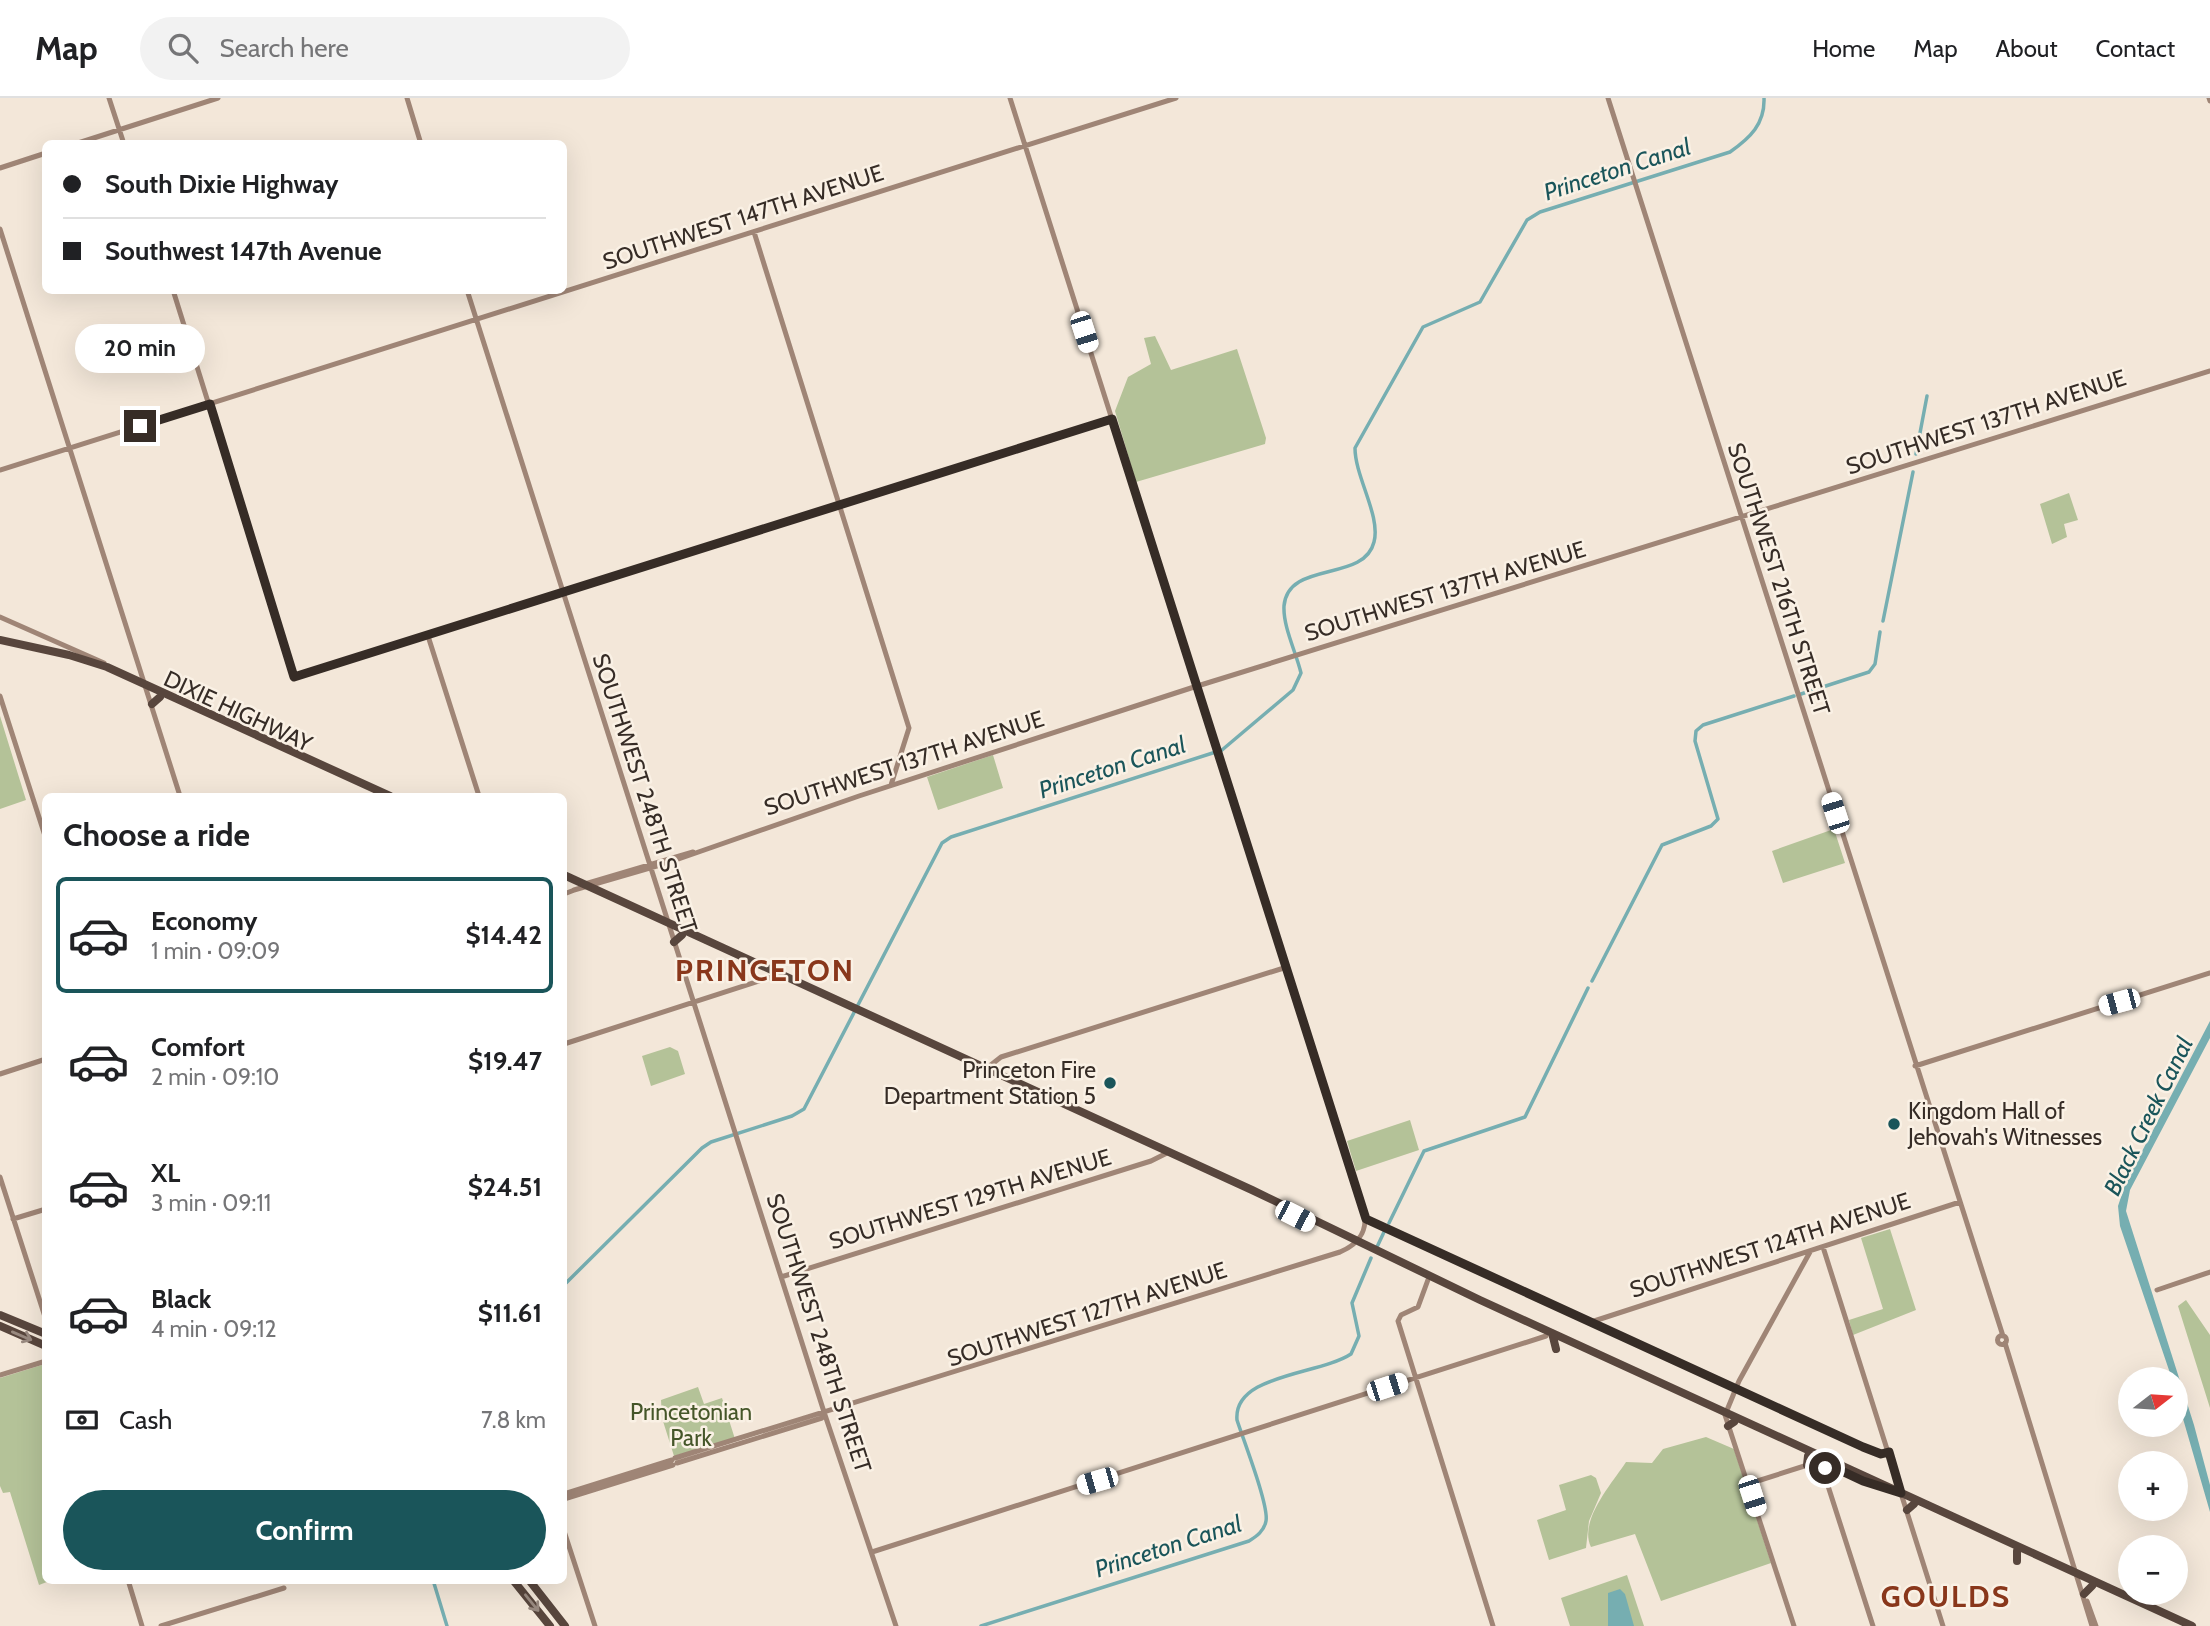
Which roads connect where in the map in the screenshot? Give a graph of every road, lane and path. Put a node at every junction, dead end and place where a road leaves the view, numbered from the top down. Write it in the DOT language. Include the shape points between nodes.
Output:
graph roads {
  1 [pos="109,98"];
  2 [pos="218,98"];
  3 [pos="407,98"];
  4 [pos="1010,98"];
  5 [pos="1176,98"];
  6 [pos="1608,98"];
  7 [pos="120,129"];
  8 [pos="87,140"];
  9 [pos="123,140"];
  10 [pos="420,140"];
  11 [pos="1025,146"];
  12 [pos="42,154"];
  13 [pos="0,168"];
  14 [pos="0,229"];
  15 [pos="754,232"];
  16 [pos="567,291"];
  17 [pos="174,294"];
  18 [pos="468,294"];
  19 [pos="559,294"];
  20 [pos="477,320"];
  21 [pos="2210,371"];
  22 [pos="210,404"];
  23 [pos="1112,419"];
  24 [pos="71,448"];
  25 [pos="0,470"];
  26 [pos="840,505"];
  27 [pos="1742,518"];
  28 [pos="563,593"];
  29 [pos="0,617"];
  30 [pos="428,636"];
  31 [pos="0,640"];
  32 [pos="0,645"];
  33 [pos="80,658"];
  34 [pos="140,677"];
  35 [pos="1196,686"];
  36 [pos="147,688"];
  37 [pos="0,696"];
  38 [pos="160,696"];
  39 [pos="152,704"];
  40 [pos="0,706"];
  41 [pos="891,785"];
  42 [pos="179,793"];
  43 [pos="371,793"];
  44 [pos="383,793"];
  45 [pos="478,793"];
  46 [pos="42,827"];
  47 [pos="42,837"];
  48 [pos="650,866"];
  49 [pos="567,879"];
  50 [pos="582,888"];
  51 [pos="567,893"];
  52 [pos="665,912"];
  53 [pos="655,917"];
  54 [pos="669,926"];
  55 [pos="682,935"];
  56 [pos="674,942"];
  57 [pos="1287,967"];
  58 [pos="2210,973"];
  59 [pos="777,976"];
  60 [pos="694,1002"];
  61 [pos="855,1011"];
  62 [pos="881,1026"];
  63 [pos="918,1037"];
  64 [pos="567,1043"];
  65 [pos="42,1060"];
  66 [pos="956,1060"];
  67 [pos="1916,1068"];
  68 [pos="987,1069"];
  69 [pos="0,1074"];
  70 [pos="1020,1089"];
  71 [pos="1166,1154"];
  72 [pos="0,1177"];
  73 [pos="1216,1179"];
  74 [pos="1252,1190"];
  75 [pos="1958,1203"];
  76 [pos="42,1210"];
  77 [pos="13,1219"];
  78 [pos="1366,1219"];
  79 [pos="1356,1243"];
  80 [pos="1970,1244"];
  81 [pos="1823,1247"];
  82 [pos="1810,1252"];
  83 [pos="1983,1272"];
  84 [pos="2210,1272"];
  85 [pos="781,1277"];
  86 [pos="1428,1279"];
  87 [pos="2157,1290"];
  88 [pos="42,1308"];
  89 [pos="0,1315"];
  90 [pos="1591,1322"];
  91 [pos="0,1326"];
  92 [pos="42,1333"];
  93 [pos="1549,1335"];
  94 [pos="2001,1336"];
  95 [pos="42,1344"];
  96 [pos="1596,1359"];
  97 [pos="42,1362"];
  98 [pos="1634,1371"];
  99 [pos="0,1375"];
  100 [pos="1416,1378"];
  101 [pos="1736,1388"];
  102 [pos="824,1413"];
  103 [pos="1728,1419"];
  104 [pos="1889,1452"];
  105 [pos="1817,1462"];
  106 [pos="1898,1482"];
  107 [pos="1748,1484"];
  108 [pos="1891,1488"];
  109 [pos="567,1496"];
  110 [pos="1902,1496"];
  111 [pos="1910,1507"];
  112 [pos="1980,1532"];
  113 [pos="567,1540"];
  114 [pos="872,1552"];
  115 [pos="2016,1552"];
  116 [pos="2072,1559"];
  117 [pos="2064,1567"];
  118 [pos="2077,1576"];
  119 [pos="129,1584"];
  120 [pos="516,1584"];
  121 [pos="532,1584"];
  122 [pos="2092,1586"];
  123 [pos="284,1588"];
  124 [pos="2084,1594"];
  125 [pos="2171,1622"];
  126 [pos="142,1626"];
  127 [pos="160,1626"];
  128 [pos="550,1626"];
  129 [pos="565,1626"];
  130 [pos="595,1626"];
  131 [pos="896,1626"];
  132 [pos="1493,1626"];
  133 [pos="1794,1626"];
  134 [pos="1873,1626"];
  135 [pos="1943,1626"];
  136 [pos="2094,1626"];
  137 [pos="2192,1626"];
  1 -- 7 [label="street"];
  2 -- 7 [label="street"];
  3 -- 10 [label="street"];
  4 -- 11 [label="street"];
  5 -- 11 [label="street, SOUTHWEST 147TH AVENUE"];
  6 -- 27 [label="street, SOUTHWEST 216TH STREET"];
  7 -- 8 [label="street"];
  7 -- 9 [label="street"];
  11 -- 15 [label="street, SOUTHWEST 147TH AVENUE"];
  11 -- 23 [label="street"];
  12 -- 13 [label="street"];
  14 -- 24 [label="street"];
  15 -- 16 [label="street, SOUTHWEST 147TH AVENUE"];
  15 -- 26 [label="street"];
  17 -- 22 [label="street"];
  18 -- 20 [label="street, SOUTHWEST 248TH STREET"];
  19 -- 20 [label="street, SOUTHWEST 147TH AVENUE"];
  20 -- 22 [label="street, SOUTHWEST 147TH AVENUE"];
  20 -- 28 [label="street, SOUTHWEST 248TH STREET"];
  21 -- 27 [label="street, SOUTHWEST 137TH AVENUE"];
  22 -- 24 [label="street, SOUTHWEST 147TH AVENUE"];
  22 -- 30 [label="street" via="294,677"];
  23 -- 26 [label="street"];
  23 -- 35 [label="street"];
  24 -- 25 [label="street, SOUTHWEST 147TH AVENUE"];
  24 -- 34 [label="street"];
  26 -- 28 [label="street"];
  26 -- 41 [label="street" via="909,728"];
  27 -- 35 [label="street, SOUTHWEST 137TH AVENUE"];
  27 -- 67 [label="street, SOUTHWEST 216TH STREET"];
  28 -- 30 [label="street"];
  28 -- 48 [label="street, SOUTHWEST 248TH STREET"];
  29 -- 33 [label="street"];
  30 -- 45 [label="street"];
  31 -- 33 [label="highway"];
  32 -- 33 [label="highway"];
  33 -- 34 [label="highway, DIXIE HIGHWAY"];
  33 -- 36 [label="highway, DIXIE HIGHWAY"];
  34 -- 36 [label="highway, DIXIE HIGHWAY"];
  35 -- 41 [label="street, SOUTHWEST 137TH AVENUE"];
  35 -- 57 [label="street"];
  36 -- 38 [label="highway, DIXIE HIGHWAY"];
  36 -- 39 [label="street"];
  36 -- 44 [label="highway, DIXIE HIGHWAY"];
  37 -- 46 [label="street"];
  38 -- 39 [label="highway"];
  38 -- 43 [label="highway, DIXIE HIGHWAY"];
  39 -- 42 [label="street"];
  40 -- 47 [label="street"];
  41 -- 48 [label="street, SOUTHWEST 137TH AVENUE"];
  48 -- 50 [label="street, SOUTHWEST 137TH AVENUE"];
  48 -- 52 [label="street, SOUTHWEST 248TH STREET"];
  49 -- 50 [label="highway"];
  50 -- 51 [label="street, SOUTHWEST 137TH AVENUE"];
  50 -- 53 [label="highway"];
  50 -- 54 [label="highway"];
  52 -- 53 [label="highway"];
  52 -- 54 [label="street, SOUTHWEST 248TH STREET"];
  53 -- 54 [label="highway"];
  54 -- 55 [label="highway"];
  54 -- 56 [label="street, SOUTHWEST 248TH STREET"];
  54 -- 59 [label="highway"];
  55 -- 56 [label="highway"];
  55 -- 59 [label="highway"];
  56 -- 60 [label="street, SOUTHWEST 248TH STREET"];
  57 -- 68 [label="street" via="1001,1057"];
  57 -- 78 [label="street"];
  58 -- 67 [label="street"];
  59 -- 60 [label="street"];
  59 -- 61 [label="highway"];
  60 -- 64 [label="street"];
  60 -- 85 [label="street, SOUTHWEST 248TH STREET"];
  61 -- 62 [label="highway"];
  61 -- 63 [label="highway"];
  62 -- 63 [label="highway"];
  62 -- 66 [label="highway"];
  63 -- 68 [label="highway"];
  65 -- 69 [label="street"];
  66 -- 68 [label="highway"];
  66 -- 70 [label="highway"];
  67 -- 75 [label="street, SOUTHWEST 216TH STREET"];
  68 -- 70 [label="highway"];
  68 -- 71 [label="highway"];
  70 -- 71 [label="highway"];
  71 -- 73 [label="highway"];
  71 -- 74 [label="highway"];
  71 -- 85 [label="street, SOUTHWEST 129TH AVENUE"];
  72 -- 77 [label="street"];
  73 -- 74 [label="highway"];
  73 -- 79 [label="highway"];
  74 -- 79 [label="highway"];
  75 -- 80 [label="street, SOUTHWEST 216TH STREET"];
  75 -- 81 [label="street, SOUTHWEST 124TH AVENUE"];
  75 -- 83 [label="street, SOUTHWEST 216TH STREET"];
  76 -- 77 [label="street"];
  77 -- 88 [label="street"];
  78 -- 79 [label="street"];
  78 -- 90 [label="street"];
  79 -- 86 [label="highway"];
  79 -- 86 [label="highway"];
  79 -- 102 [label="street, SOUTHWEST 127TH AVENUE"];
  80 -- 83 [label="street"];
  80 -- 94 [label="street, SOUTHWEST 216TH STREET"];
  81 -- 82 [label="street, SOUTHWEST 124TH AVENUE"];
  81 -- 104 [label="street"];
  82 -- 90 [label="street, SOUTHWEST 124TH AVENUE"];
  82 -- 101 [label="street"];
  83 -- 94 [label="street, SOUTHWEST 216TH STREET"];
  84 -- 87 [label="street"];
  85 -- 102 [label="street, SOUTHWEST 248TH STREET"];
  86 -- 93 [label="highway"];
  86 -- 93 [label="highway"];
  86 -- 100 [label="street" via="1418,1307 1398,1317"];
  89 -- 92 [label="highway"];
  90 -- 101 [label="street"];
  91 -- 95 [label="highway, one-way"];
  93 -- 96 [label="highway" via="1556,1349 1562,1343"];
  93 -- 98 [label="highway"];
  93 -- 100 [label="street"];
  94 -- 116 [label="street" via="1997,1340 2003,1344"];
  96 -- 98 [label="highway"];
  96 -- 103 [label="highway"];
  97 -- 99 [label="street"];
  98 -- 103 [label="highway"];
  100 -- 114 [label="street"];
  100 -- 132 [label="street"];
  101 -- 103 [label="street"];
  101 -- 104 [label="street" via="1878,1453"];
  102 -- 109 [label="street, SOUTHWEST 127TH AVENUE"];
  102 -- 114 [label="street, SOUTHWEST 248TH STREET"];
  103 -- 105 [label="highway"];
  103 -- 105 [label="highway" via="1763,1430"];
  103 -- 107 [label="street"];
  104 -- 106 [label="street"];
  105 -- 107 [label="street"];
  105 -- 108 [label="highway"];
  105 -- 110 [label="highway"];
  105 -- 134 [label="street"];
  106 -- 108 [label="highway"];
  106 -- 110 [label="street"];
  107 -- 133 [label="street"];
  108 -- 110 [label="highway"];
  110 -- 111 [label="highway"];
  110 -- 112 [label="highway"];
  111 -- 112 [label="highway"];
  111 -- 135 [label="street"];
  112 -- 115 [label="highway"];
  113 -- 130 [label="street"];
  114 -- 131 [label="street, SOUTHWEST 248TH STREET"];
  115 -- 117 [label="highway"];
  115 -- 118 [label="highway"];
  116 -- 117 [label="highway"];
  116 -- 118 [label="street"];
  117 -- 118 [label="highway"];
  118 -- 122 [label="highway"];
  118 -- 124 [label="street"];
  118 -- 125 [label="highway" via="2122,1594"];
  118 -- 136 [label="street"];
  119 -- 126 [label="street"];
  120 -- 128 [label="highway, one-way"];
  121 -- 129 [label="highway"];
  122 -- 124 [label="highway"];
  122 -- 125 [label="highway"];
  123 -- 127 [label="street"];
  124 -- 136 [label="street"];
  125 -- 137 [label="highway"];
}
